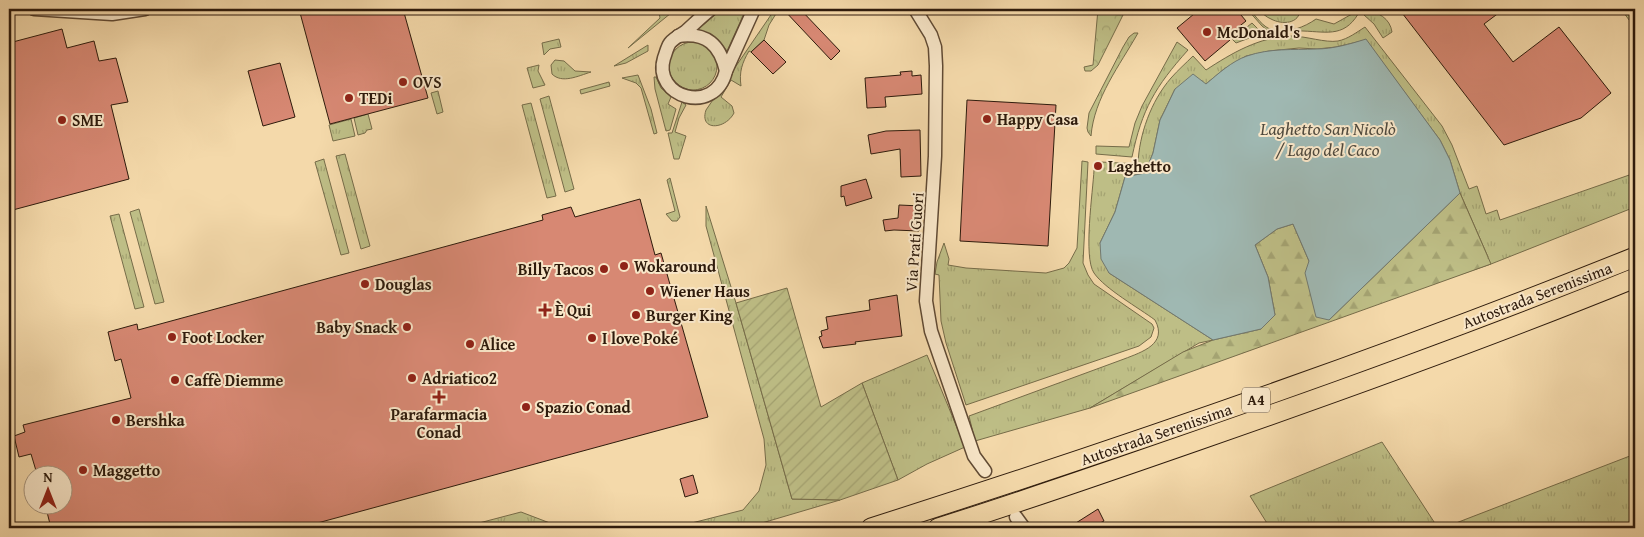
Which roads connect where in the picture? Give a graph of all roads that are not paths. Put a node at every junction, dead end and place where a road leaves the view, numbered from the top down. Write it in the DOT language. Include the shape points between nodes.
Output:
graph roads {
  1 [pos="34,9"];
  2 [pos="145,9"];
  3 [pos="711,9"];
  4 [pos="754,9"];
  5 [pos="915,9"];
  6 [pos="678,36"];
  7 [pos="726,72"];
  8 [pos="1635,257"];
  9 [pos="1635,278"];
  10 [pos="985,471"];
  11 [pos="1016,517"];
  12 [pos="871,528"];
  13 [pos="938,528"];
  14 [pos="1024,528"];
  1 -- 2 [label="street" via="112,14"];
  3 -- 6 [label="street"];
  4 -- 7 [label="street"];
  5 -- 10 [label="street, Via Prati Guori" via="931,35 936,66 935,156 926,301 931,331 974,456"];
  6 -- 7 [label="street" via="688,35 709,41 722,57"];
  6 -- 7 [label="street" via="670,43 663,62 664,77 672,90 686,96 704,97 716,90"];
  8 -- 12 [label="highway, Autostrada Serenissima / A4" via="1292,388"];
  9 -- 13 [label="highway, Autostrada Serenissima / A4" via="1309,402"];
  11 -- 14 [label="street"];
}
